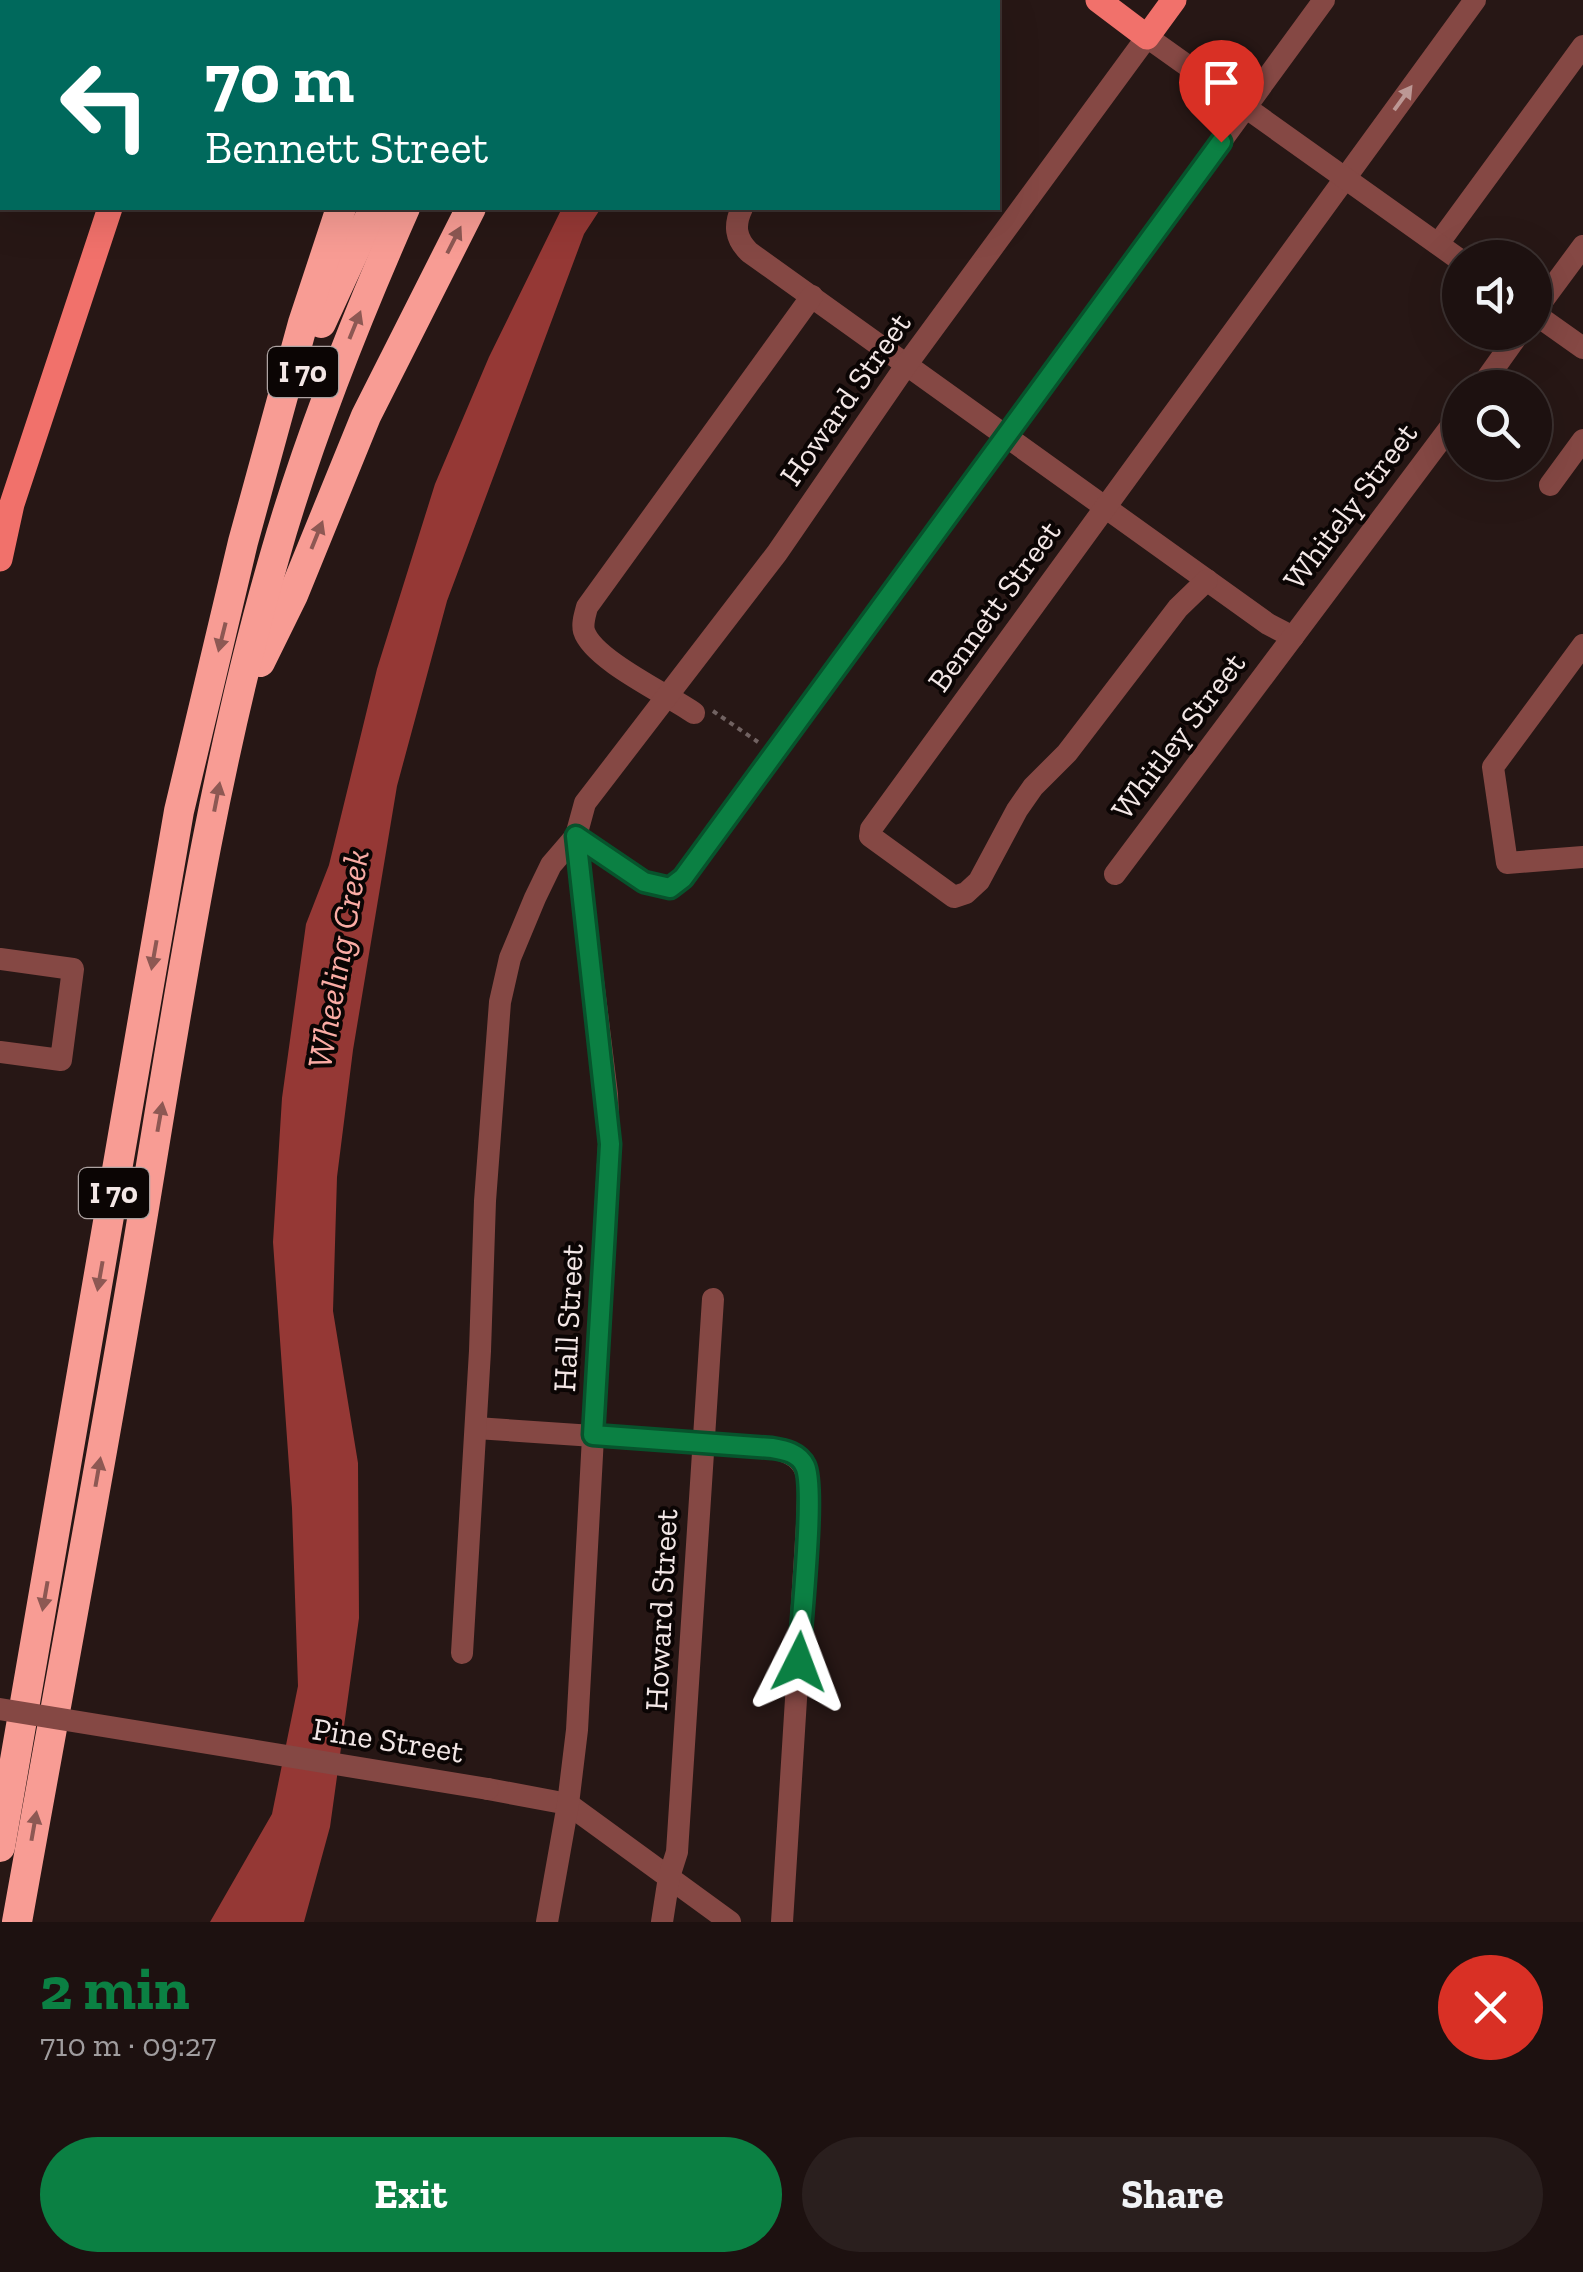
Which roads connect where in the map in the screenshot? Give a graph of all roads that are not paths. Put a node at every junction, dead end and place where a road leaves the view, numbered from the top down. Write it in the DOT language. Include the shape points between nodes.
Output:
graph roads {
  1 [pos="1098,0"];
  2 [pos="1174,0"];
  3 [pos="1324,0"];
  4 [pos="1475,0"];
  5 [pos="1146,37"];
  6 [pos="1583,46"];
  7 [pos="1244,106"];
  8 [pos="1346,177"];
  9 [pos="109,210"];
  10 [pos="340,210"];
  11 [pos="373,210"];
  12 [pos="405,210"];
  13 [pos="470,210"];
  14 [pos="741,210"];
  15 [pos="1438,244"];
  16 [pos="1583,246"];
  17 [pos="1442,247"];
  18 [pos="1552,289"];
  19 [pos="812,296"];
  20 [pos="1552,325"];
  21 [pos="1583,348"];
  22 [pos="907,364"];
  23 [pos="1006,436"];
  24 [pos="1442,438"];
  25 [pos="1583,440"];
  26 [pos="1550,485"];
  27 [pos="6,502"];
  28 [pos="1106,508"];
  29 [pos="242,542"];
  30 [pos="0,559"];
  31 [pos="1206,580"];
  32 [pos="1293,637"];
  33 [pos="1580,653"];
  34 [pos="668,694"];
  35 [pos="702,711"];
  36 [pos="233,719"];
  37 [pos="576,836"];
  38 [pos="1583,857"];
  39 [pos="1115,874"];
  40 [pos="0,959"];
  41 [pos="0,1052"];
  42 [pos="713,1299"];
  43 [pos="476,1428"];
  44 [pos="593,1435"];
  45 [pos="702,1442"];
  46 [pos="462,1653"];
  47 [pos="0,1709"];
  48 [pos="568,1804"];
  49 [pos="0,1848"];
  50 [pos="669,1877"];
  51 [pos="726,1921"];
  52 [pos="17,1922"];
  53 [pos="547,1922"];
  54 [pos="662,1922"];
  55 [pos="782,1922"];
  1 -- 5 [label="main road"];
  2 -- 5 [label="main road, Howard Street"];
  3 -- 7 [label="street"];
  8 -- 4 [label="street, Bennett Street, one-way"];
  5 -- 7 [label="street"];
  5 -- 22 [label="street, Howard Street"];
  6 -- 15 [label="street"];
  7 -- 8 [label="street"];
  7 -- 23 [label="street"];
  8 -- 15 [label="street"];
  8 -- 28 [label="street, Bennett Street"];
  9 -- 27 [label="main road"];
  10 -- 29 [label="highway"];
  11 -- 29 [label="highway, I 70" via="320,324"];
  36 -- 12 [label="highway, I 70, one-way" via="297,484 342,355"];
  36 -- 13 [label="highway, one-way" via="293,595 366,416"];
  14 -- 19 [label="street" via="740,243"];
  15 -- 17 [label="street"];
  16 -- 18 [label="street"];
  19 -- 22 [label="street"];
  19 -- 34 [label="street" via="587,607 584,630 591,644 626,673"];
  20 -- 21 [label="street"];
  22 -- 23 [label="street"];
  22 -- 34 [label="street, Howard Street" via="777,553"];
  23 -- 28 [label="street"];
  23 -- 37 [label="street" via="706,849 670,888 644,882"];
  24 -- 32 [label="street, Whitely Street"];
  25 -- 26 [label="street"];
  27 -- 30 [label="main road"];
  28 -- 31 [label="street"];
  28 -- 31 [label="street, Bennett Street" via="870,836 954,896 973,888 1033,787"];
  29 -- 49 [label="highway, I 70, one-way" via="179,810"];
  31 -- 32 [label="street"];
  32 -- 39 [label="street, Whitley Street"];
  33 -- 38 [label="street" via="1492,767 1507,863"];
  34 -- 35 [label="street"];
  34 -- 37 [label="street, Howard Street" via="586,803"];
  52 -- 36 [label="highway, I 70, one-way"];
  37 -- 43 [label="street, Howard Street" via="535,898 500,1002"];
  37 -- 44 [label="street, Hall Street" via="610,1144"];
  40 -- 41 [label="street" via="74,968 61,1060"];
  42 -- 45 [label="street, Howard Street"];
  43 -- 44 [label="street"];
  43 -- 46 [label="street, Howard Street"];
  44 -- 45 [label="street"];
  44 -- 48 [label="street, Hall Street"];
  45 -- 50 [label="street, Howard Street" via="678,1852"];
  45 -- 55 [label="street" via="787,1450 807,1473"];
  47 -- 48 [label="street, Pine Street, bridge"];
  48 -- 50 [label="street, Pine Street"];
  48 -- 53 [label="street, Hall Street"];
  50 -- 51 [label="street, Pine Street"];
  50 -- 54 [label="street, Howard Street"];
}
